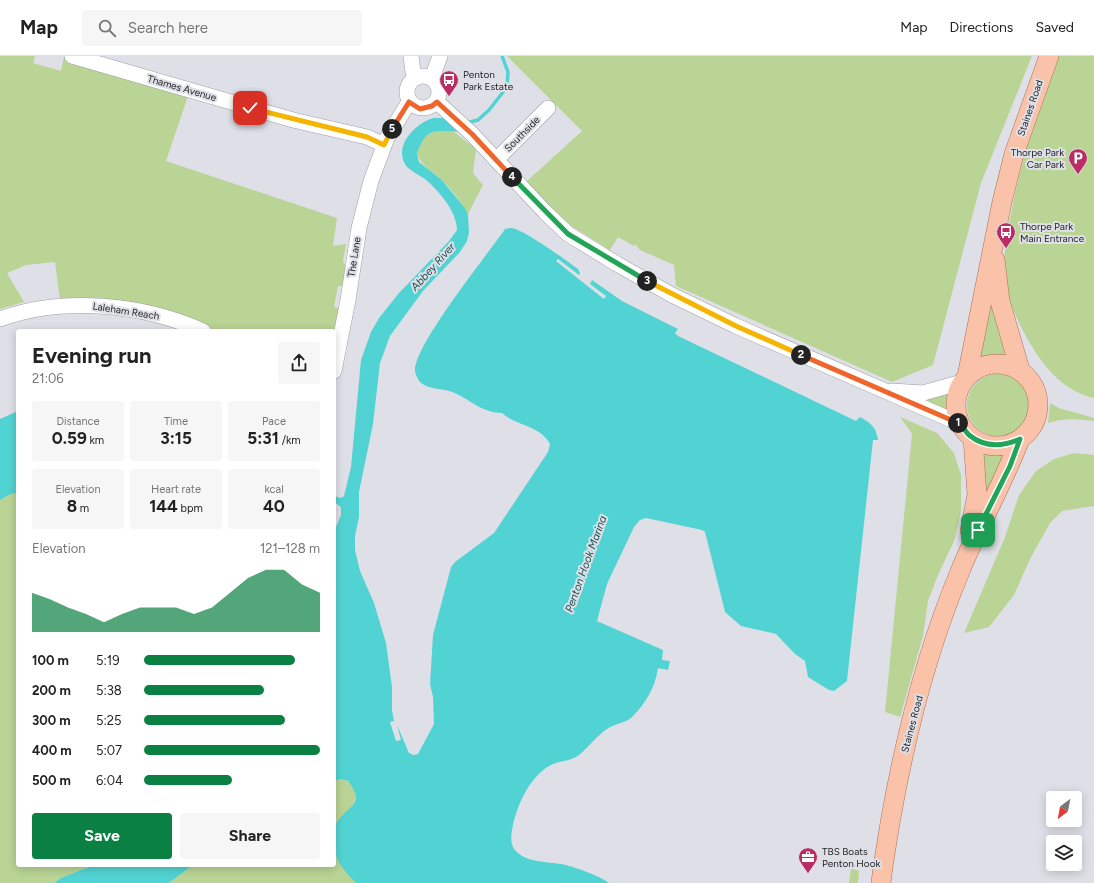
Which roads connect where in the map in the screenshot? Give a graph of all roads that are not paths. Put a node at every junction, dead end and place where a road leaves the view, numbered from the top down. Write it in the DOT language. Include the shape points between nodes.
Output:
graph roads {
  1 [pos="72,56"];
  2 [pos="411,56"];
  3 [pos="440,56"];
  4 [pos="1049,56"];
  5 [pos="416,78"];
  6 [pos="432,78"];
  7 [pos="409,102"];
  8 [pos="437,102"];
  9 [pos="548,108"];
  10 [pos="384,145"];
  11 [pos="496,160"];
  12 [pos="995,231"];
  13 [pos="0,319"];
  14 [pos="198,329"];
  15 [pos="336,360"];
  16 [pos="1020,370"];
  17 [pos="965,379"];
  18 [pos="882,390"];
  19 [pos="961,424"];
  20 [pos="973,438"];
  21 [pos="1020,439"];
  22 [pos="961,569"];
  23 [pos="881,883"];
  1 -- 10 [label="street, Thames Avenue" via="293,120 367,137"];
  2 -- 5 [label="street"];
  3 -- 6 [label="street"];
  4 -- 12 [label="main road, Staines Road" via="1014,154"];
  5 -- 6 [label="street"];
  5 -- 7 [label="street" via="406,89"];
  6 -- 8 [label="street" via="439,89"];
  7 -- 8 [label="street" via="420,109 426,109"];
  7 -- 10 [label="street, The Lane"];
  8 -- 11 [label="street"];
  9 -- 11 [label="street, Southside"];
  10 -- 15 [label="street, The Lane" via="362,210"];
  11 -- 18 [label="street" via="568,234 617,264 672,295 736,326"];
  12 -- 16 [label="main road, Staines Road" via="995,261 1000,301"];
  12 -- 17 [label="main road, Staines Road"];
  13 -- 14 [label="street, Laleham Reach" via="34,309 89,305 151,314"];
  16 -- 17 [label="main road" via="998,363 976,369"];
  16 -- 21 [label="main road" via="1035,388 1038,407 1033,425"];
  17 -- 18 [label="street" via="923,393"];
  17 -- 19 [label="main road" via="956,403"];
  18 -- 19 [label="street"];
  19 -- 20 [label="main road"];
  20 -- 21 [label="main road" via="984,444 996,446"];
  20 -- 22 [label="main road, Staines Road" via="977,495"];
  21 -- 22 [label="main road, Staines Road" via="1010,466"];
  22 -- 23 [label="main road, Staines Road" via="937,634 906,744"];
}
